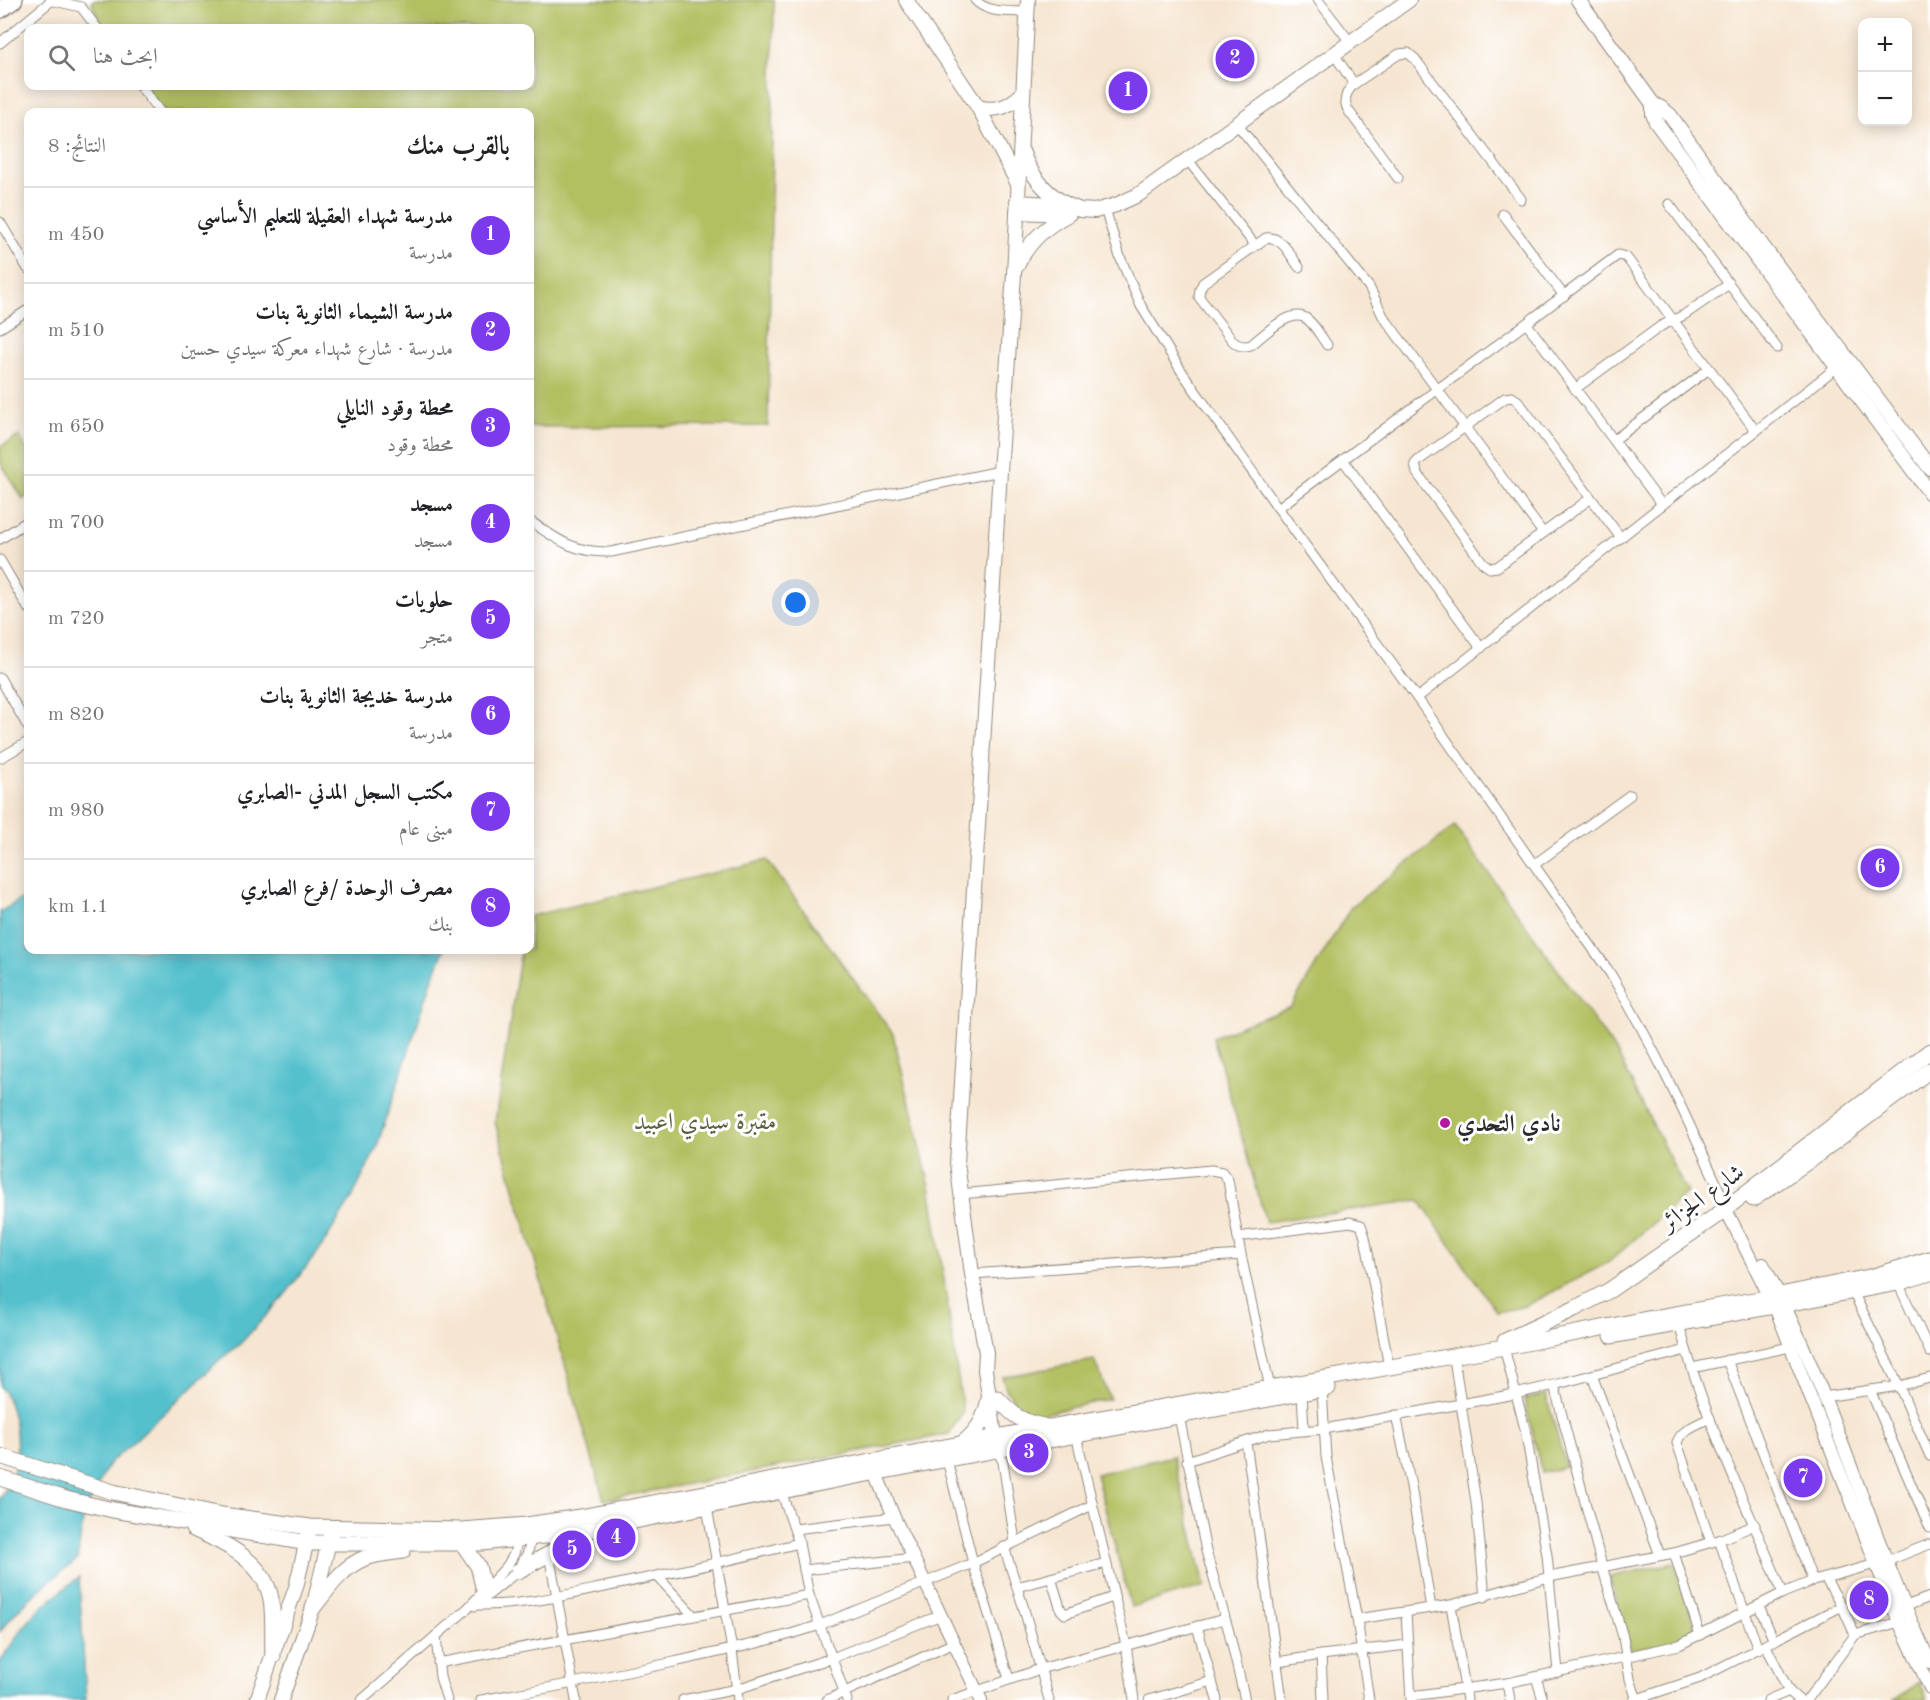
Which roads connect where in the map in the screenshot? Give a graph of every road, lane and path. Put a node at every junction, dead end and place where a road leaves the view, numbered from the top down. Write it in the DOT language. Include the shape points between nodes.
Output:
graph roads {
  1 [pos="14,0"];
  2 [pos="51,0"];
  3 [pos="906,0"];
  4 [pos="975,0"];
  5 [pos="1318,0"];
  6 [pos="1409,0"];
  7 [pos="1578,0"];
  8 [pos="81,4"];
  9 [pos="1028,6"];
  10 [pos="0,10"];
  11 [pos="94,24"];
  12 [pos="1351,42"];
  13 [pos="0,43"];
  14 [pos="1334,54"];
  15 [pos="1354,84"];
  16 [pos="143,90"];
  17 [pos="1023,93"];
  18 [pos="1653,104"];
  19 [pos="978,107"];
  20 [pos="157,108"];
  21 [pos="1236,123"];
  22 [pos="1020,141"];
  23 [pos="1187,159"];
  24 [pos="1398,178"];
  25 [pos="1018,184"];
  26 [pos="1521,199"];
  27 [pos="1669,204"];
  28 [pos="1017,207"];
  29 [pos="1105,209"];
  30 [pos="1072,210"];
  31 [pos="1503,214"];
  32 [pos="0,222"];
  33 [pos="1255,245"];
  34 [pos="24,261"];
  35 [pos="1299,267"];
  36 [pos="1014,274"];
  37 [pos="1729,284"];
  38 [pos="1564,296"];
  39 [pos="24,313"];
  40 [pos="1672,321"];
  41 [pos="1527,324"];
  42 [pos="0,328"];
  43 [pos="1327,345"];
  44 [pos="1777,348"];
  45 [pos="1837,367"];
  46 [pos="1709,369"];
  47 [pos="1575,388"];
  48 [pos="1437,389"];
  49 [pos="1464,427"];
  50 [pos="1756,431"];
  51 [pos="1614,440"];
  52 [pos="1343,460"];
  53 [pos="1930,468"];
  54 [pos="1000,471"];
  55 [pos="1930,493"];
  56 [pos="1591,498"];
  57 [pos="1662,505"];
  58 [pos="1278,508"];
  59 [pos="24,524"];
  60 [pos="534,524"];
  61 [pos="1544,533"];
  62 [pos="1621,538"];
  63 [pos="0,539"];
  64 [pos="0,560"];
  65 [pos="24,601"];
  66 [pos="1482,648"];
  67 [pos="0,678"];
  68 [pos="1417,698"];
  69 [pos="24,720"];
  70 [pos="24,744"];
  71 [pos="0,758"];
  72 [pos="1630,795"];
  73 [pos="1534,864"];
  74 [pos="1930,1051"];
  75 [pos="1930,1070"];
  76 [pos="961,1194"];
  77 [pos="1728,1208"];
  78 [pos="1238,1238"];
  79 [pos="1241,1255"];
  80 [pos="1930,1259"];
  81 [pos="1930,1273"];
  82 [pos="972,1274"];
  83 [pos="1898,1283"];
  84 [pos="1853,1292"];
  85 [pos="1778,1301"];
  86 [pos="1679,1324"];
  87 [pos="1521,1344"];
  88 [pos="1790,1347"];
  89 [pos="1686,1350"];
  90 [pos="1930,1352"];
  91 [pos="1494,1354"];
  92 [pos="1727,1360"];
  93 [pos="1455,1365"];
  94 [pos="1389,1367"];
  95 [pos="1692,1368"];
  96 [pos="1592,1375"];
  97 [pos="1930,1378"];
  98 [pos="1554,1385"];
  99 [pos="1899,1386"];
  100 [pos="1270,1388"];
  101 [pos="1322,1389"];
  102 [pos="1870,1390"];
  103 [pos="1302,1393"];
  104 [pos="1515,1394"];
  105 [pos="1823,1397"];
  106 [pos="993,1399"];
  107 [pos="1461,1404"];
  108 [pos="1179,1416"];
  109 [pos="1396,1416"];
  110 [pos="1710,1418"];
  111 [pos="1049,1427"];
  112 [pos="1324,1429"];
  113 [pos="1304,1430"];
  114 [pos="1076,1435"];
  115 [pos="1246,1442"];
  116 [pos="960,1445"];
  117 [pos="1001,1447"];
  118 [pos="0,1456"];
  119 [pos="1930,1456"];
  120 [pos="947,1460"];
  121 [pos="1187,1461"];
  122 [pos="876,1473"];
  123 [pos="0,1478"];
  124 [pos="781,1491"];
  125 [pos="1092,1505"];
  126 [pos="707,1507"];
  127 [pos="894,1516"];
  128 [pos="174,1520"];
  129 [pos="1755,1525"];
  130 [pos="1930,1528"];
  131 [pos="795,1529"];
  132 [pos="526,1532"];
  133 [pos="580,1532"];
  134 [pos="309,1535"];
  135 [pos="331,1535"];
  136 [pos="1715,1541"];
  137 [pos="1015,1542"];
  138 [pos="799,1543"];
  139 [pos="428,1544"];
  140 [pos="463,1544"];
  141 [pos="1930,1544"];
  142 [pos="1004,1547"];
  143 [pos="1674,1553"];
  144 [pos="549,1554"];
  145 [pos="1660,1555"];
  146 [pos="914,1558"];
  147 [pos="973,1563"];
  148 [pos="1106,1563"];
  149 [pos="1882,1563"];
  150 [pos="717,1564"];
  151 [pos="1602,1566"];
  152 [pos="804,1570"];
  153 [pos="518,1571"];
  154 [pos="657,1576"];
  155 [pos="1549,1577"];
  156 [pos="1051,1578"];
  157 [pos="1825,1578"];
  158 [pos="1813,1581"];
  159 [pos="925,1582"];
  160 [pos="1017,1587"];
  161 [pos="1783,1593"];
  162 [pos="809,1595"];
  163 [pos="1485,1596"];
  164 [pos="556,1597"];
  165 [pos="1113,1597"];
  166 [pos="1930,1597"];
  167 [pos="480,1598"];
  168 [pos="1451,1605"];
  169 [pos="1759,1605"];
  170 [pos="1842,1606"];
  171 [pos="1906,1606"];
  172 [pos="314,1608"];
  173 [pos="1431,1608"];
  174 [pos="467,1609"];
  175 [pos="725,1609"];
  176 [pos="1406,1612"];
  177 [pos="1744,1612"];
  178 [pos="693,1615"];
  179 [pos="941,1615"];
  180 [pos="1224,1619"];
  181 [pos="1357,1619"];
  182 [pos="1899,1622"];
  183 [pos="820,1625"];
  184 [pos="1197,1626"];
  185 [pos="1700,1635"];
  186 [pos="1855,1635"];
  187 [pos="436,1636"];
  188 [pos="563,1640"];
  189 [pos="954,1643"];
  190 [pos="1126,1645"];
  191 [pos="1407,1645"];
  192 [pos="1766,1645"];
  193 [pos="732,1650"];
  194 [pos="1362,1651"];
  195 [pos="1928,1654"];
  196 [pos="1321,1655"];
  197 [pos="273,1656"];
  198 [pos="1627,1656"];
  199 [pos="832,1658"];
  200 [pos="1278,1662"];
  201 [pos="438,1663"];
  202 [pos="1040,1669"];
  203 [pos="1558,1672"];
  204 [pos="1536,1677"];
  205 [pos="1009,1679"];
  206 [pos="1212,1681"];
  207 [pos="1507,1683"];
  208 [pos="572,1685"];
  209 [pos="1465,1688"];
  210 [pos="1930,1688"];
  211 [pos="737,1689"];
  212 [pos="1789,1691"];
  213 [pos="846,1696"];
  214 [pos="979,1696"];
  215 [pos="965,1698"];
  216 [pos="1411,1698"];
  217 [pos="256,1700"];
  218 [pos="281,1700"];
  219 [pos="362,1700"];
  220 [pos="447,1700"];
  221 [pos="481,1700"];
  222 [pos="576,1700"];
  223 [pos="682,1700"];
  224 [pos="738,1700"];
  225 [pos="827,1700"];
  226 [pos="952,1700"];
  227 [pos="1049,1700"];
  228 [pos="1134,1700"];
  229 [pos="1149,1700"];
  230 [pos="1217,1700"];
  231 [pos="1245,1700"];
  232 [pos="1282,1700"];
  233 [pos="1323,1700"];
  234 [pos="1369,1700"];
  235 [pos="1467,1700"];
  236 [pos="1510,1700"];
  237 [pos="1543,1700"];
  238 [pos="1636,1700"];
  239 [pos="1768,1700"];
  240 [pos="1799,1700"];
  241 [pos="1807,1700"];
  1 -- 10 [label="highway"];
  2 -- 8 [label="street"];
  2 -- 13 [label="street"];
  3 -- 19 [label="main road"];
  4 -- 9 [label="street" via="990,9"];
  5 -- 12 [label="street"];
  6 -- 12 [label="main road"];
  7 -- 18 [label="main road"];
  8 -- 11 [label="street"];
  9 -- 17 [label="main road"];
  12 -- 14 [label="main road"];
  14 -- 15 [label="street"];
  14 -- 21 [label="main road"];
  15 -- 24 [label="street" via="1347,92 1346,105"];
  15 -- 26 [label="street" via="1399,54 1412,55"];
  16 -- 20 [label="street"];
  17 -- 19 [label="main road" via="1002,108"];
  17 -- 22 [label="main road"];
  18 -- 45 [label="main road" via="1656,122"];
  18 -- 53 [label="main road" via="1670,115 1763,247"];
  19 -- 25 [label="main road"];
  21 -- 23 [label="main road"];
  21 -- 48 [label="street" via="1369,287 1383,316"];
  22 -- 25 [label="main road"];
  22 -- 30 [label="main road" via="1036,179"];
  23 -- 29 [label="main road" via="1138,195"];
  23 -- 33 [label="street"];
  25 -- 28 [label="main road"];
  27 -- 37 [label="street"];
  28 -- 30 [label="main road"];
  28 -- 36 [label="main road"];
  29 -- 30 [label="main road"];
  29 -- 58 [label="street" via="1120,257 1149,321"];
  30 -- 36 [label="main road" via="1039,234 1024,252"];
  31 -- 38 [label="street"];
  32 -- 34 [label="street"];
  33 -- 35 [label="street" via="1275,238"];
  33 -- 43 [label="street" via="1203,283 1201,301 1238,345 1251,345 1296,315 1309,320"];
  36 -- 54 [label="main road"];
  37 -- 40 [label="street"];
  37 -- 44 [label="street"];
  38 -- 40 [label="street" via="1616,256 1624,256"];
  38 -- 41 [label="street"];
  39 -- 42 [label="street"];
  40 -- 46 [label="street"];
  40 -- 47 [label="street"];
  41 -- 47 [label="street"];
  41 -- 48 [label="street"];
  45 -- 50 [label="street"];
  45 -- 55 [label="main road"];
  46 -- 50 [label="street"];
  46 -- 51 [label="street"];
  47 -- 51 [label="street"];
  48 -- 49 [label="street"];
  48 -- 52 [label="street"];
  49 -- 56 [label="street" via="1505,398 1515,399"];
  49 -- 61 [label="street"];
  49 -- 61 [label="street" via="1415,467 1476,554 1487,567 1497,567"];
  50 -- 57 [label="street"];
  51 -- 57 [label="street"];
  52 -- 58 [label="street"];
  52 -- 66 [label="street"];
  54 -- 60 [label="street" via="611,552 573,547"];
  54 -- 76 [label="main road" via="958,1142"];
  56 -- 61 [label="street"];
  56 -- 62 [label="street"];
  57 -- 62 [label="street"];
  58 -- 68 [label="street"];
  59 -- 63 [label="street"];
  62 -- 66 [label="street"];
  64 -- 65 [label="street"];
  66 -- 68 [label="street"];
  67 -- 69 [label="street"];
  68 -- 73 [label="street"];
  70 -- 71 [label="street"];
  72 -- 73 [label="street"];
  73 -- 77 [label="street" via="1633,1011"];
  74 -- 77 [label="main road, شارع الجزائر"];
  75 -- 77 [label="main road, شارع الجزائر" via="1810,1160"];
  76 -- 78 [label="street" via="1218,1171 1228,1180"];
  76 -- 82 [label="main road"];
  77 -- 85 [label="street"];
  77 -- 87 [label="main road, شارع الجزائر" via="1599,1304"];
  77 -- 91 [label="main road, شارع الجزائر" via="1610,1290"];
  78 -- 79 [label="street"];
  78 -- 94 [label="street" via="1344,1222 1361,1225"];
  79 -- 82 [label="street"];
  79 -- 100 [label="street"];
  80 -- 85 [label="main road"];
  81 -- 83 [label="main road"];
  82 -- 106 [label="main road"];
  83 -- 84 [label="main road"];
  83 -- 90 [label="street"];
  84 -- 85 [label="main road"];
  84 -- 99 [label="street"];
  85 -- 86 [label="main road"];
  85 -- 87 [label="main road" via="1647,1319"];
  85 -- 88 [label="street"];
  85 -- 105 [label="street"];
  86 -- 89 [label="street"];
  86 -- 91 [label="main road"];
  87 -- 91 [label="main road"];
  88 -- 92 [label="street"];
  88 -- 149 [label="street"];
  89 -- 95 [label="street"];
  89 -- 96 [label="street"];
  91 -- 93 [label="main road"];
  91 -- 94 [label="main road"];
  91 -- 104 [label="street"];
  92 -- 95 [label="street"];
  92 -- 158 [label="street"];
  93 -- 101 [label="main road"];
  93 -- 107 [label="street"];
  94 -- 100 [label="main road"];
  95 -- 110 [label="street"];
  96 -- 98 [label="street"];
  96 -- 145 [label="street"];
  97 -- 99 [label="street"];
  98 -- 104 [label="street"];
  98 -- 151 [label="street"];
  99 -- 102 [label="street"];
  99 -- 119 [label="street"];
  100 -- 111 [label="main road"];
  101 -- 103 [label="main road"];
  101 -- 112 [label="street"];
  102 -- 105 [label="street"];
  102 -- 130 [label="street"];
  103 -- 108 [label="main road"];
  103 -- 113 [label="street"];
  104 -- 107 [label="street"];
  104 -- 155 [label="street" via="1525,1430"];
  105 -- 149 [label="street"];
  106 -- 111 [label="main road" via="1014,1416"];
  106 -- 116 [label="main road" via="984,1420"];
  106 -- 117 [label="main road"];
  107 -- 109 [label="street"];
  107 -- 163 [label="street"];
  108 -- 114 [label="main road"];
  108 -- 121 [label="street"];
  109 -- 112 [label="street"];
  109 -- 173 [label="street"];
  110 -- 129 [label="street"];
  110 -- 136 [label="street" via="1683,1432 1677,1443"];
  111 -- 117 [label="main road"];
  112 -- 113 [label="street"];
  112 -- 181 [label="street"];
  113 -- 115 [label="street" via="1269,1434"];
  114 -- 117 [label="main road"];
  114 -- 125 [label="street"];
  115 -- 121 [label="street"];
  115 -- 200 [label="street"];
  116 -- 117 [label="main road"];
  116 -- 132 [label="main road" via="580,1517"];
  117 -- 120 [label="main road"];
  117 -- 137 [label="street"];
  118 -- 134 [label="main road" via="113,1492"];
  120 -- 122 [label="main road"];
  120 -- 147 [label="street"];
  121 -- 180 [label="street"];
  122 -- 124 [label="main road"];
  122 -- 127 [label="street"];
  123 -- 128 [label="main road" via="66,1499"];
  124 -- 126 [label="main road"];
  124 -- 131 [label="street"];
  125 -- 137 [label="street"];
  125 -- 148 [label="street"];
  126 -- 133 [label="main road"];
  126 -- 150 [label="street"];
  127 -- 131 [label="street"];
  127 -- 146 [label="street"];
  128 -- 134 [label="main road"];
  128 -- 197 [label="main road" via="230,1546 257,1570 271,1598"];
  129 -- 136 [label="street"];
  129 -- 161 [label="street"];
  131 -- 138 [label="street"];
  132 -- 133 [label="main road"];
  132 -- 135 [label="main road"];
  132 -- 140 [label="main road"];
  132 -- 153 [label="street" via="528,1552"];
  132 -- 167 [label="street" via="507,1566"];
  133 -- 144 [label="main road"];
  134 -- 135 [label="main road"];
  134 -- 197 [label="main road"];
  135 -- 139 [label="main road"];
  135 -- 172 [label="main road"];
  136 -- 143 [label="street"];
  136 -- 177 [label="street"];
  137 -- 142 [label="street"];
  138 -- 150 [label="street"];
  138 -- 152 [label="street"];
  139 -- 140 [label="main road"];
  139 -- 172 [label="main road" via="356,1563 334,1580"];
  140 -- 167 [label="main road" via="478,1566"];
  141 -- 149 [label="street"];
  142 -- 147 [label="street"];
  142 -- 160 [label="street"];
  143 -- 145 [label="street"];
  143 -- 185 [label="street"];
  144 -- 153 [label="main road"];
  144 -- 164 [label="street"];
  145 -- 151 [label="street"];
  146 -- 152 [label="street"];
  146 -- 159 [label="street"];
  147 -- 159 [label="street"];
  147 -- 205 [label="street"];
  148 -- 156 [label="street"];
  148 -- 165 [label="street"];
  149 -- 157 [label="street"];
  149 -- 171 [label="street"];
  149 -- 182 [label="street"];
  150 -- 154 [label="street"];
  150 -- 175 [label="street"];
  151 -- 155 [label="street"];
  151 -- 198 [label="street"];
  152 -- 162 [label="street"];
  153 -- 167 [label="street"];
  154 -- 164 [label="street"];
  154 -- 178 [label="street"];
  155 -- 163 [label="street"];
  155 -- 203 [label="street"];
  156 -- 160 [label="street"];
  156 -- 165 [label="street" via="1065,1614"];
  157 -- 158 [label="street"];
  157 -- 170 [label="street"];
  158 -- 161 [label="street"];
  159 -- 179 [label="street"];
  159 -- 183 [label="street"];
  160 -- 202 [label="street"];
  161 -- 169 [label="street"];
  162 -- 175 [label="street"];
  162 -- 183 [label="street"];
  163 -- 168 [label="street"];
  164 -- 167 [label="street" via="503,1606"];
  164 -- 188 [label="street"];
  165 -- 190 [label="street"];
  166 -- 171 [label="street"];
  167 -- 174 [label="street"];
  167 -- 174 [label="street"];
  168 -- 173 [label="street"];
  168 -- 209 [label="street"];
  169 -- 177 [label="street"];
  169 -- 192 [label="street"];
  170 -- 186 [label="street"];
  170 -- 192 [label="street"];
  171 -- 195 [label="street"];
  172 -- 218 [label="main road"];
  173 -- 176 [label="street"];
  174 -- 187 [label="street"];
  175 -- 178 [label="street"];
  175 -- 193 [label="street"];
  176 -- 181 [label="street"];
  176 -- 191 [label="street"];
  177 -- 185 [label="street"];
  177 -- 192 [label="street"];
  178 -- 188 [label="street"];
  179 -- 189 [label="street"];
  179 -- 199 [label="street"];
  180 -- 184 [label="street"];
  180 -- 231 [label="street"];
  181 -- 194 [label="street"];
  182 -- 186 [label="street"];
  182 -- 210 [label="street"];
  183 -- 193 [label="street"];
  183 -- 199 [label="street"];
  184 -- 190 [label="street"];
  184 -- 206 [label="street"];
  185 -- 198 [label="street" via="1679,1646"];
  186 -- 241 [label="street"];
  187 -- 201 [label="street"];
  187 -- 219 [label="street"];
  188 -- 201 [label="street"];
  188 -- 208 [label="street"];
  189 -- 213 [label="street"];
  189 -- 214 [label="street"];
  190 -- 202 [label="street"];
  190 -- 228 [label="street"];
  191 -- 194 [label="street"];
  191 -- 216 [label="street"];
  192 -- 212 [label="street"];
  192 -- 238 [label="street" via="1700,1678"];
  193 -- 208 [label="street"];
  193 -- 211 [label="street"];
  194 -- 196 [label="street"];
  194 -- 234 [label="street"];
  196 -- 200 [label="street"];
  196 -- 233 [label="street"];
  197 -- 217 [label="main road"];
  198 -- 203 [label="street"];
  198 -- 238 [label="street"];
  199 -- 211 [label="street"];
  199 -- 213 [label="street"];
  200 -- 232 [label="street"];
  201 -- 220 [label="street"];
  202 -- 205 [label="street"];
  202 -- 227 [label="street"];
  203 -- 204 [label="street"];
  204 -- 207 [label="street"];
  204 -- 237 [label="street"];
  205 -- 214 [label="street"];
  206 -- 229 [label="street"];
  206 -- 230 [label="street"];
  207 -- 209 [label="street"];
  207 -- 236 [label="street"];
  208 -- 221 [label="street"];
  208 -- 222 [label="street"];
  209 -- 216 [label="street"];
  209 -- 235 [label="street"];
  211 -- 223 [label="street"];
  211 -- 224 [label="street"];
  212 -- 239 [label="street"];
  212 -- 240 [label="street"];
  213 -- 225 [label="street"];
  214 -- 215 [label="street"];
  215 -- 226 [label="street"];
}
